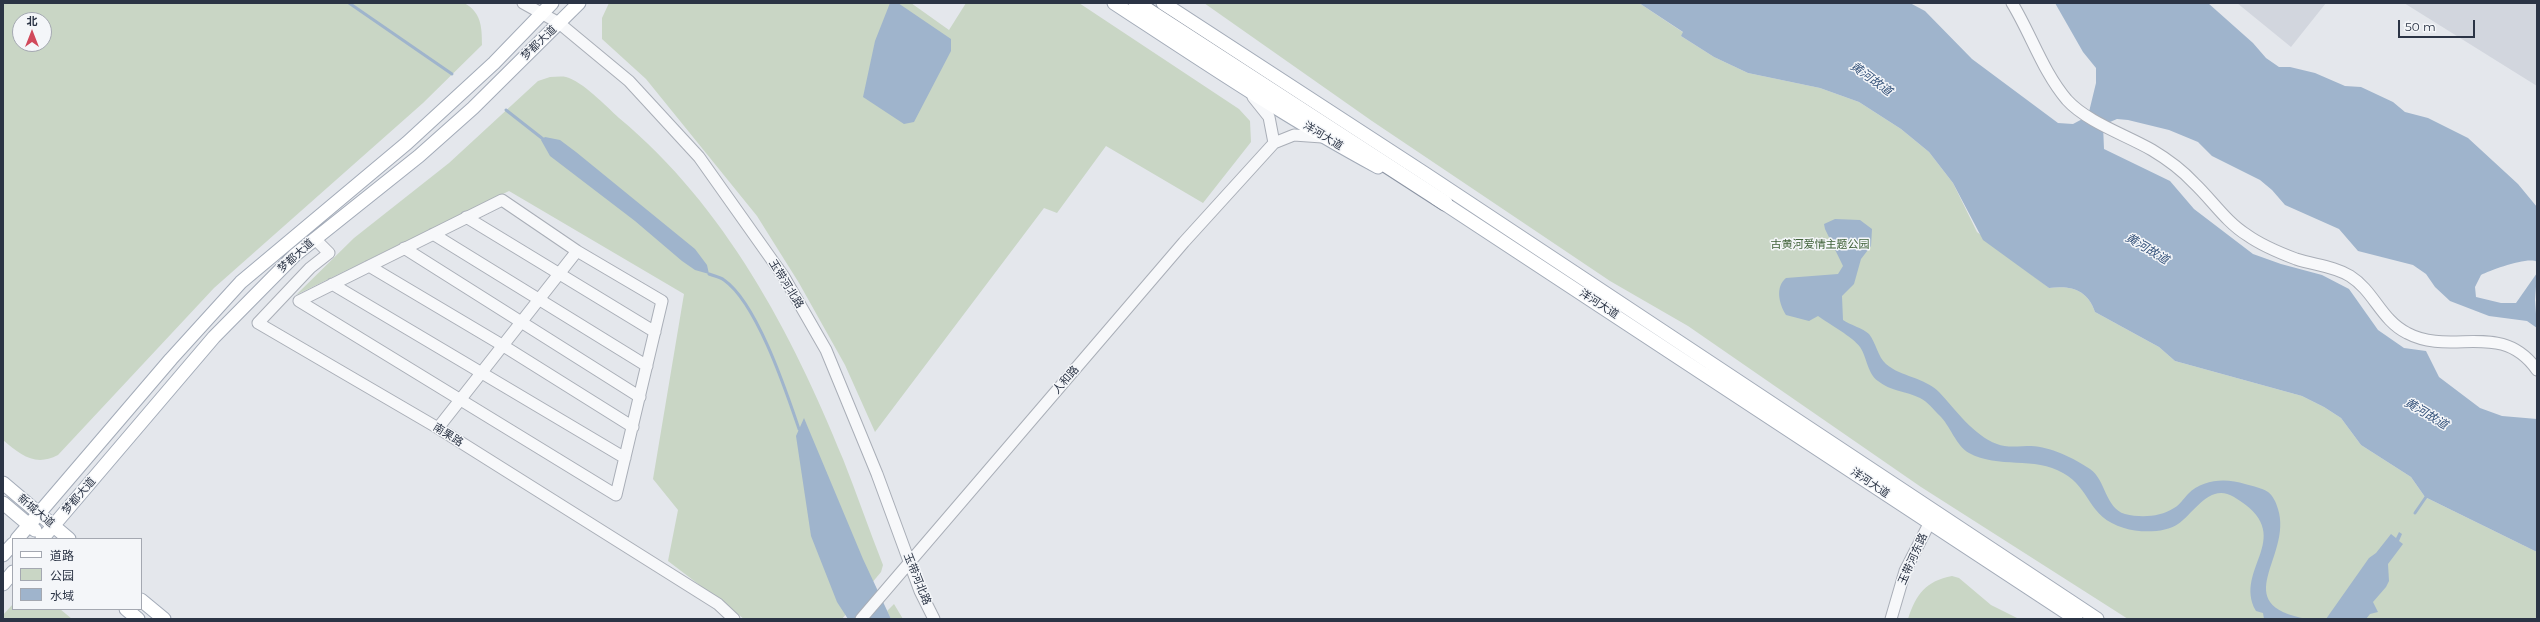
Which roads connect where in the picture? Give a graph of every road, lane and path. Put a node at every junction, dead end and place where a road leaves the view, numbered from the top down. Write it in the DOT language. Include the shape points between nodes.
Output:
graph roads {
  1 [pos="523,3"];
  2 [pos="552,3"];
  3 [pos="579,3"];
  4 [pos="1114,3"];
  5 [pos="1136,3"];
  6 [pos="1163,3"];
  7 [pos="2012,3"];
  8 [pos="542,14"];
  9 [pos="559,23"];
  10 [pos="1239,85"];
  11 [pos="1332,135"];
  12 [pos="1274,143"];
  13 [pos="1445,203"];
  14 [pos="466,217"];
  15 [pos="433,234"];
  16 [pos="314,239"];
  17 [pos="404,248"];
  18 [pos="577,251"];
  19 [pos="369,266"];
  20 [pos="559,274"];
  21 [pos="332,284"];
  22 [pos="540,298"];
  23 [pos="520,323"];
  24 [pos="655,332"];
  25 [pos="502,345"];
  26 [pos="647,366"];
  27 [pos="2537,370"];
  28 [pos="480,372"];
  29 [pos="640,397"];
  30 [pos="459,399"];
  31 [pos="633,427"];
  32 [pos="438,428"];
  33 [pos="625,458"];
  34 [pos="3,483"];
  35 [pos="3,503"];
  36 [pos="38,514"];
  37 [pos="1930,522"];
  38 [pos="29,525"];
  39 [pos="53,526"];
  40 [pos="18,538"];
  41 [pos="43,538"];
  42 [pos="68,538"];
  43 [pos="12,545"];
  44 [pos="3,555"];
  45 [pos="910,563"];
  46 [pos="12,573"];
  47 [pos="3,584"];
  48 [pos="142,601"];
  49 [pos="127,610"];
  50 [pos="138,619"];
  51 [pos="164,619"];
  52 [pos="734,619"];
  53 [pos="861,619"];
  54 [pos="934,619"];
  55 [pos="1891,619"];
  56 [pos="2076,619"];
  57 [pos="2097,619"];
  1 -- 8 [label="street, 玉带河北路"];
  2 -- 8 [label="main road, 梦都大道"];
  3 -- 9 [label="main road, 梦都大道"];
  4 -- 10 [label="main road, 洋河大道"];
  5 -- 11 [label="highway"];
  6 -- 57 [label="main road, 洋河大道"];
  7 -- 27 [label="street" via="2063,95 2082,112 2167,160 2195,183 2247,236 2296,259 2335,269 2358,281 2378,309 2405,333 2431,341 2499,342 2515,347 2529,358"];
  8 -- 9 [label="street, 玉带河北路"];
  8 -- 36 [label="main road, 梦都大道" via="494,63 407,144 241,282"];
  9 -- 16 [label="main road, 梦都大道" via="419,156"];
  9 -- 45 [label="street, 玉带河北路" via="629,81 699,157 784,277 826,350"];
  10 -- 11 [label="main road, 洋河大道"];
  10 -- 12 [label="street" via="1267,112"];
  11 -- 12 [label="street" via="1294,135"];
  11 -- 13 [label="highway"];
  12 -- 45 [label="street, 人和路" via="1184,242"];
  13 -- 37 [label="main road, 洋河大道"];
  14 -- 15 [label="street"];
  14 -- 18 [label="street" via="502,200"];
  14 -- 20 [label="street"];
  15 -- 17 [label="street"];
  15 -- 22 [label="street"];
  16 -- 32 [label="street, 南果路" via="329,252 258,322"];
  16 -- 39 [label="main road, 梦都大道" via="214,336"];
  17 -- 19 [label="street"];
  17 -- 23 [label="street"];
  18 -- 20 [label="street"];
  18 -- 24 [label="street" via="662,301"];
  19 -- 21 [label="street"];
  19 -- 25 [label="street"];
  20 -- 22 [label="street"];
  20 -- 24 [label="street"];
  21 -- 28 [label="street"];
  21 -- 30 [label="street" via="299,301"];
  22 -- 23 [label="street"];
  22 -- 26 [label="street"];
  23 -- 25 [label="street"];
  23 -- 29 [label="street"];
  24 -- 26 [label="street"];
  25 -- 28 [label="street"];
  25 -- 31 [label="street"];
  26 -- 29 [label="street"];
  28 -- 30 [label="street"];
  28 -- 33 [label="street"];
  29 -- 31 [label="street"];
  30 -- 32 [label="street"];
  30 -- 33 [label="street" via="616,495"];
  31 -- 33 [label="street"];
  32 -- 52 [label="street, 南果路" via="718,604"];
  34 -- 36 [label="main road, 新城大道"];
  35 -- 38 [label="main road, 新城大道"];
  36 -- 38 [label="main road, 梦都大道"];
  36 -- 39 [label="main road, 新城大道"];
  37 -- 55 [label="street, 玉带河东路" via="1906,571"];
  37 -- 56 [label="main road, 洋河大道"];
  38 -- 40 [label="main road, 梦都大道"];
  38 -- 41 [label="main road, 新城大道"];
  39 -- 41 [label="main road, 梦都大道"];
  39 -- 42 [label="main road, 新城大道"];
  43 -- 44 [label="main road"];
  45 -- 53 [label="street, 人和路"];
  45 -- 54 [label="street, 玉带河北路"];
  46 -- 47 [label="main road"];
  48 -- 51 [label="main road"];
  49 -- 50 [label="main road"];
}
